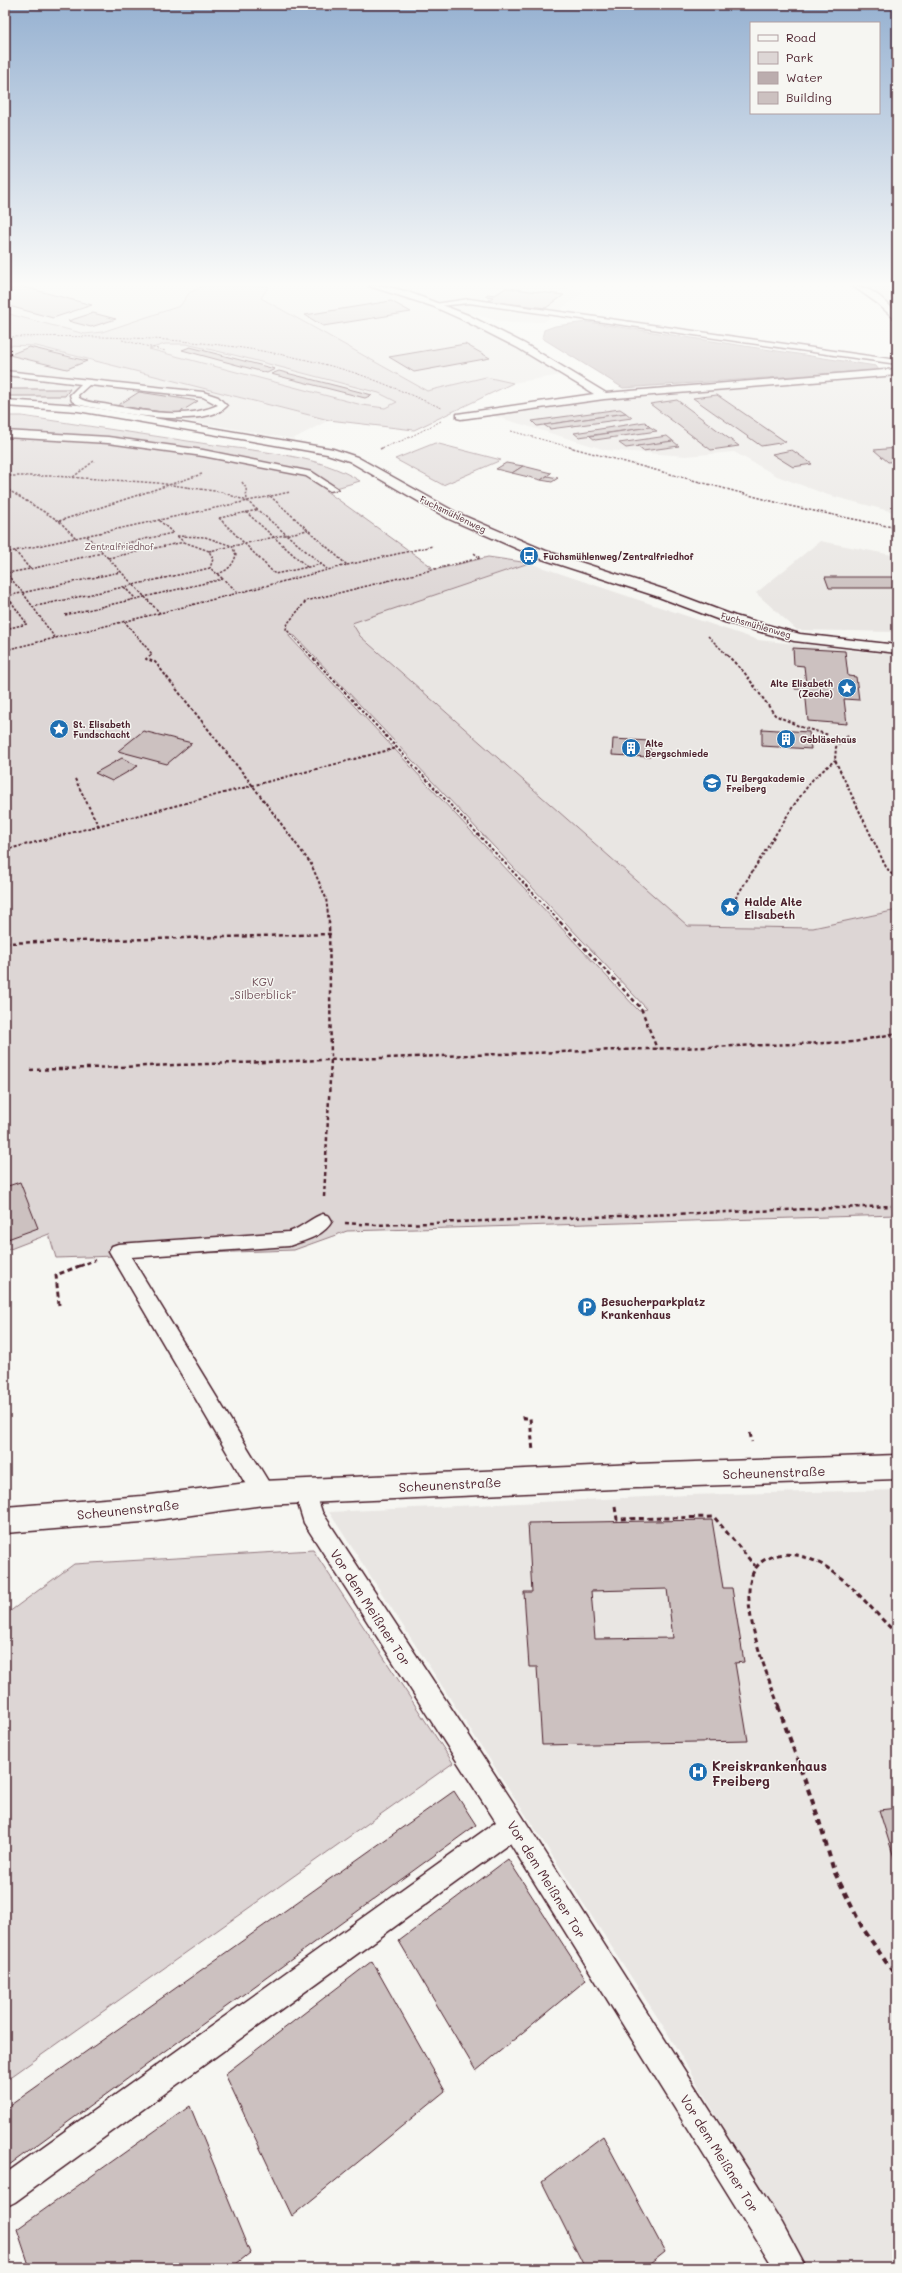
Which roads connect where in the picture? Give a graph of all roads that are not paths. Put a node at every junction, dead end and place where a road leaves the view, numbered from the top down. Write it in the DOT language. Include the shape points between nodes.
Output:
graph roads {
  1 [pos="77,392"];
  2 [pos="173,392"];
  3 [pos="597,392"];
  4 [pos="652,392"];
  5 [pos="604,396"];
  6 [pos="5,402"];
  7 [pos="461,416"];
  8 [pos="5,434"];
  9 [pos="333,489"];
  10 [pos="897,649"];
  11 [pos="323,1221"];
  12 [pos="897,1467"];
  13 [pos="305,1491"];
  14 [pos="263,1492"];
  15 [pos="5,1520"];
  16 [pos="513,1825"];
  17 [pos="5,2192"];
  18 [pos="791,2268"];
  1 -- 2 [label="lane" via="74,395 75,399 80,402 176,417 214,412 223,406 220,401 206,396"];
  3 -- 5 [label="street"];
  4 -- 5 [label="street"];
  5 -- 7 [label="street"];
  6 -- 10 [label="street, Fuchsmühlenweg" via="78,408 329,451 353,459 453,516 541,554 660,593 730,620 799,638"];
  8 -- 9 [label="lane" via="108,440 203,453 309,474"];
  11 -- 14 [label="lane" via="308,1233 289,1239 118,1251"];
  12 -- 13 [label="street, Scheunenstraße"];
  13 -- 14 [label="street, Scheunenstraße"];
  13 -- 16 [label="lane, Vor dem Meißner Tor" via="312,1516"];
  14 -- 15 [label="street, Scheunenstraße" via="142,1509"];
  16 -- 17 [label="lane"];
  16 -- 18 [label="lane, Vor dem Meißner Tor" via="764,2221"];
}
